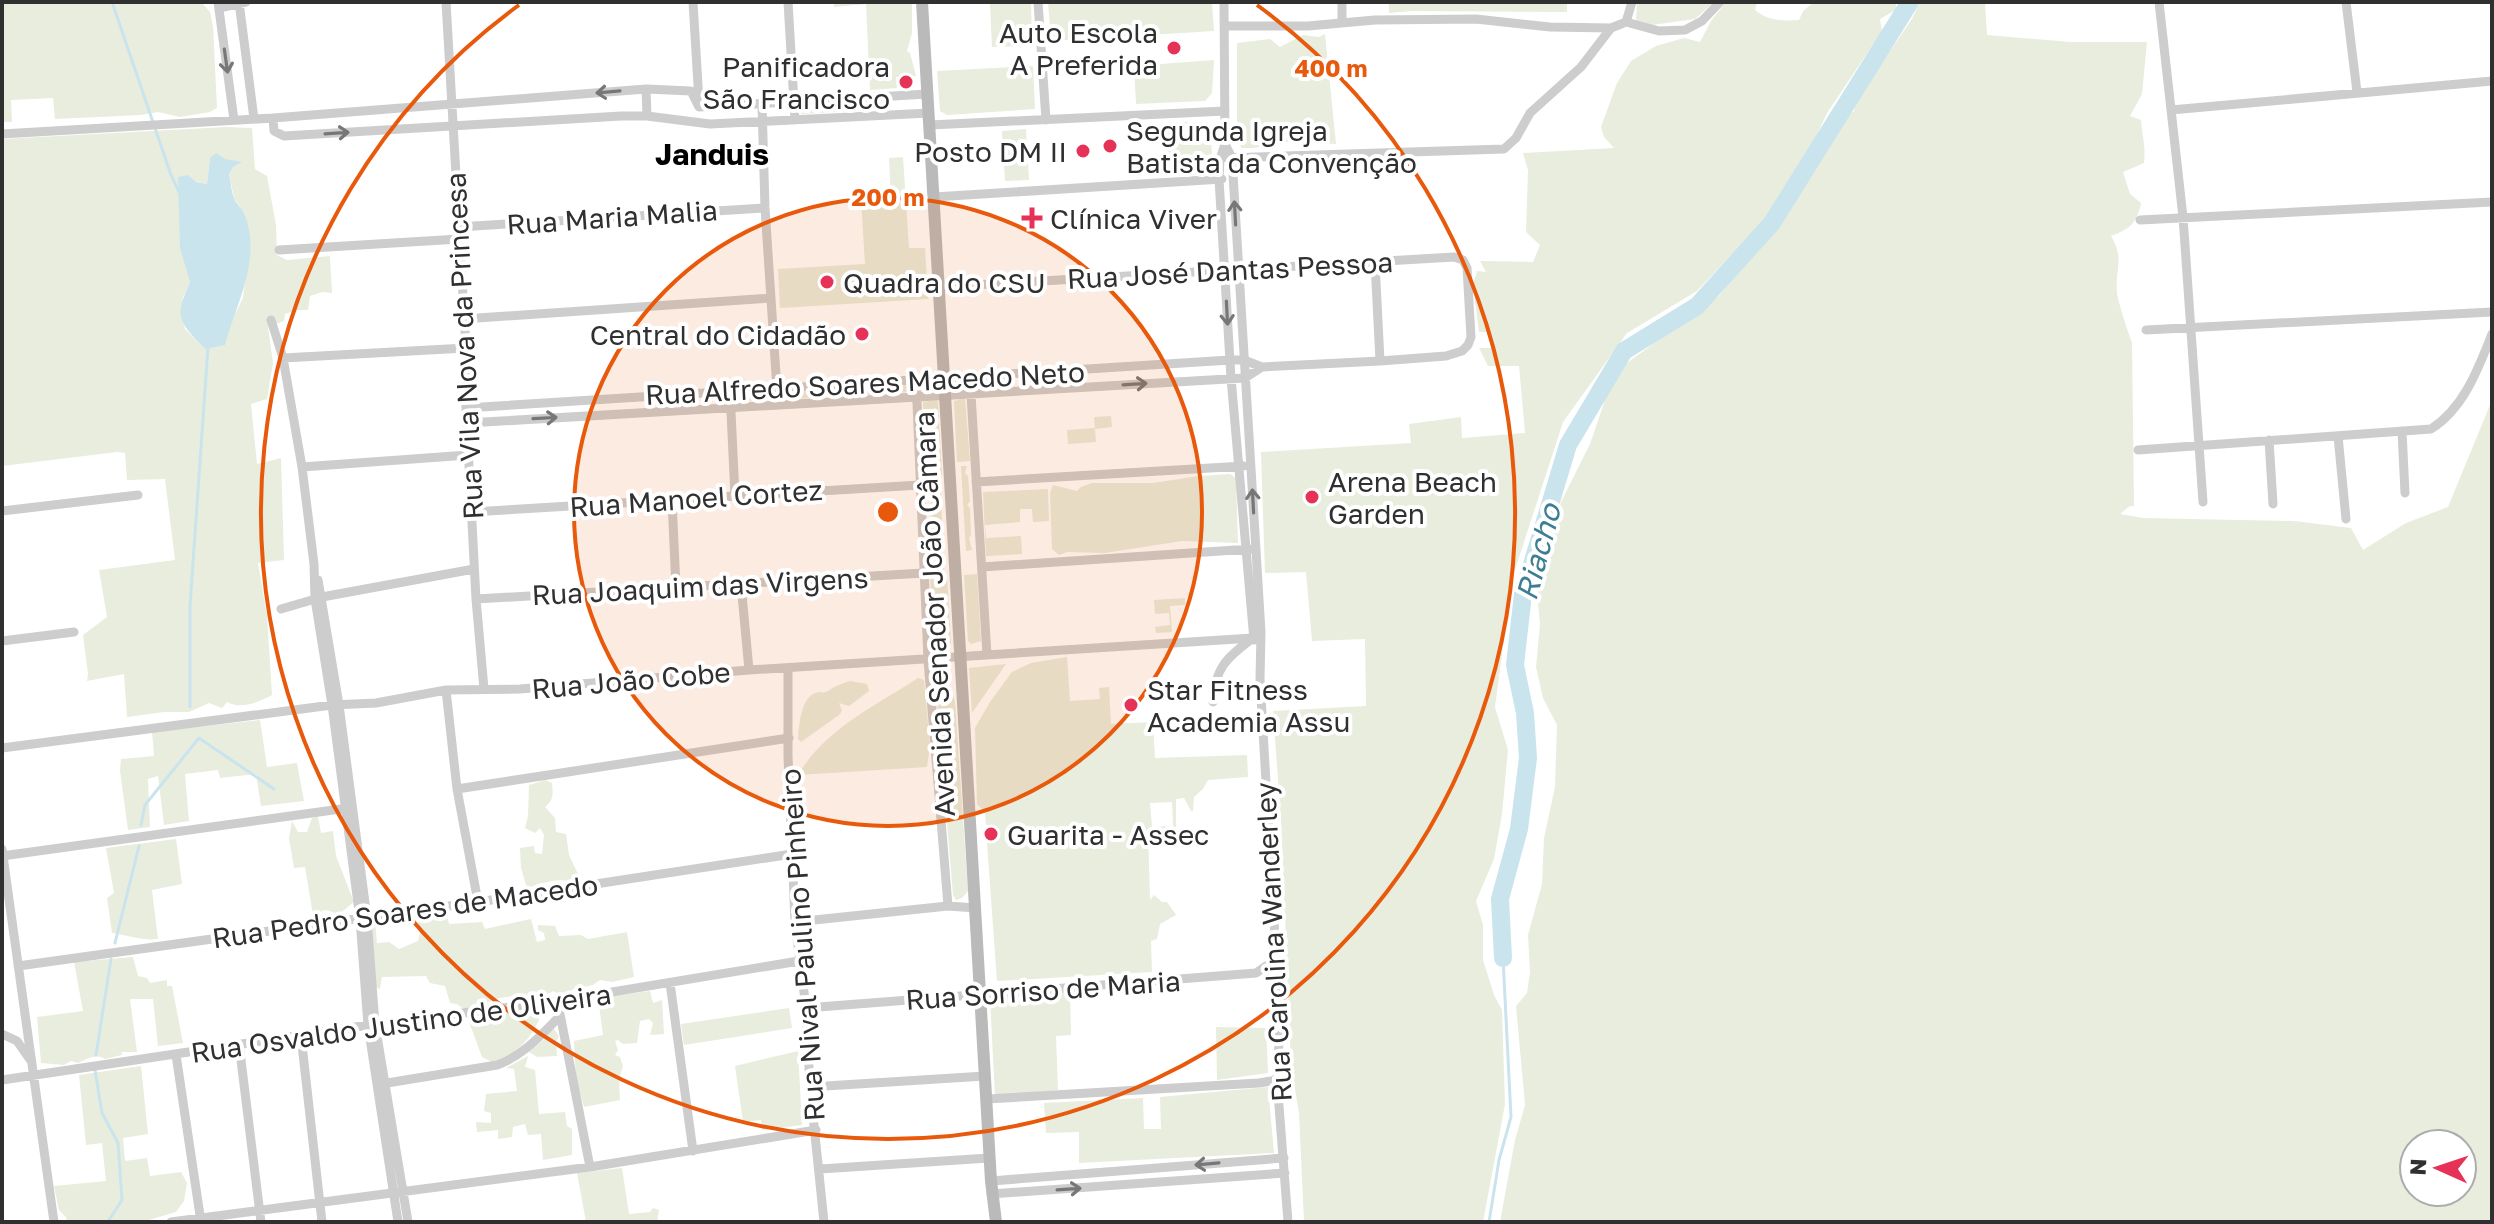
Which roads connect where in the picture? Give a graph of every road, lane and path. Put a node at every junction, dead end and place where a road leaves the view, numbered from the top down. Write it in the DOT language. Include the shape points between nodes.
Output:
graph roads {
  1 [pos="239,2"];
  2 [pos="246,2"];
  3 [pos="446,2"];
  4 [pos="693,2"];
  5 [pos="788,2"];
  6 [pos="922,2"];
  7 [pos="1038,2"];
  8 [pos="1224,2"];
  9 [pos="1342,2"];
  10 [pos="1632,2"];
  11 [pos="1720,2"];
  12 [pos="2159,2"];
  13 [pos="2346,2"];
  14 [pos="219,5"];
  15 [pos="1342,22"];
  16 [pos="1626,22"];
  17 [pos="1225,26"];
  18 [pos="1611,28"];
  19 [pos="2492,81"];
  20 [pos="646,89"];
  21 [pos="2357,92"];
  22 [pos="928,94"];
  23 [pos="891,97"];
  24 [pos="454,102"];
  25 [pos="794,103"];
  26 [pos="762,104"];
  27 [pos="699,107"];
  28 [pos="2171,110"];
  29 [pos="1225,111"];
  30 [pos="893,115"];
  31 [pos="647,116"];
  32 [pos="273,118"];
  33 [pos="254,119"];
  34 [pos="929,119"];
  35 [pos="234,120"];
  36 [pos="795,120"];
  37 [pos="1046,120"];
  38 [pos="762,122"];
  39 [pos="454,125"];
  40 [pos="2,134"];
  41 [pos="1225,144"];
  42 [pos="1232,158"];
  43 [pos="1220,159"];
  44 [pos="1233,178"];
  45 [pos="1219,179"];
  46 [pos="934,197"];
  47 [pos="2492,202"];
  48 [pos="765,208"];
  49 [pos="2183,217"];
  50 [pos="2140,220"];
  51 [pos="459,227"];
  52 [pos="459,239"];
  53 [pos="279,250"];
  54 [pos="1375,262"];
  55 [pos="1467,268"];
  56 [pos="1238,269"];
  57 [pos="1225,270"];
  58 [pos="939,287"];
  59 [pos="771,298"];
  60 [pos="2492,312"];
  61 [pos="463,319"];
  62 [pos="271,320"];
  63 [pos="2191,328"];
  64 [pos="2146,330"];
  65 [pos="2492,334"];
  66 [pos="466,348"];
  67 [pos="283,358"];
  68 [pos="1230,360"];
  69 [pos="1244,360"];
  70 [pos="1380,361"];
  71 [pos="1262,367"];
  72 [pos="985,376"];
  73 [pos="944,378"];
  74 [pos="1231,378"];
  75 [pos="1245,378"];
  76 [pos="916,380"];
  77 [pos="825,385"];
  78 [pos="777,388"];
  79 [pos="730,391"];
  80 [pos="986,394"];
  81 [pos="971,395"];
  82 [pos="945,396"];
  83 [pos="626,397"];
  84 [pos="916,398"];
  85 [pos="826,403"];
  86 [pos="778,405"];
  87 [pos="466,408"];
  88 [pos="731,408"];
  89 [pos="626,414"];
  90 [pos="467,423"];
  91 [pos="2402,431"];
  92 [pos="2338,436"];
  93 [pos="2269,440"];
  94 [pos="2199,445"];
  95 [pos="2138,450"];
  96 [pos="468,455"];
  97 [pos="1239,466"];
  98 [pos="1251,466"];
  99 [pos="302,467"];
  100 [pos="976,482"];
  101 [pos="920,485"];
  102 [pos="2405,493"];
  103 [pos="138,495"];
  104 [pos="735,496"];
  105 [pos="672,500"];
  106 [pos="2203,502"];
  107 [pos="2273,504"];
  108 [pos="2,511"];
  109 [pos="471,512"];
  110 [pos="2346,519"];
  111 [pos="1251,549"];
  112 [pos="982,567"];
  113 [pos="474,569"];
  114 [pos="924,573"];
  115 [pos="741,584"];
  116 [pos="676,588"];
  117 [pos="318,598"];
  118 [pos="476,599"];
  119 [pos="281,609"];
  120 [pos="74,632"];
  121 [pos="1257,635"];
  122 [pos="2,641"];
  123 [pos="987,655"];
  124 [pos="960,657"];
  125 [pos="928,660"];
  126 [pos="788,668"];
  127 [pos="749,670"];
  128 [pos="484,689"];
  129 [pos="446,690"];
  130 [pos="1213,702"];
  131 [pos="335,705"];
  132 [pos="789,738"];
  133 [pos="2,748"];
  134 [pos="457,789"];
  135 [pos="348,808"];
  136 [pos="2,849"];
  137 [pos="792,854"];
  138 [pos="2,856"];
  139 [pos="478,902"];
  140 [pos="948,906"];
  141 [pos="976,908"];
  142 [pos="363,918"];
  143 [pos="795,922"];
  144 [pos="1275,960"];
  145 [pos="799,961"];
  146 [pos="18,966"];
  147 [pos="670,983"];
  148 [pos="981,994"];
  149 [pos="558,1001"];
  150 [pos="806,1008"];
  151 [pos="560,1016"];
  152 [pos="372,1024"];
  153 [pos="2,1034"];
  154 [pos="301,1036"];
  155 [pos="239,1044"];
  156 [pos="176,1055"];
  157 [pos="33,1069"];
  158 [pos="985,1076"];
  159 [pos="2,1080"];
  160 [pos="1277,1080"];
  161 [pos="381,1084"];
  162 [pos="810,1087"];
  163 [pos="987,1099"];
  164 [pos="816,1130"];
  165 [pos="693,1151"];
  166 [pos="989,1158"];
  167 [pos="1284,1158"];
  168 [pos="590,1167"];
  169 [pos="820,1169"];
  170 [pos="1285,1173"];
  171 [pos="991,1188"];
  172 [pos="398,1193"];
  173 [pos="320,1201"];
  174 [pos="259,1209"];
  175 [pos="200,1220"];
  176 [pos="54,1222"];
  177 [pos="171,1222"];
  178 [pos="261,1222"];
  179 [pos="322,1222"];
  180 [pos="398,1222"];
  181 [pos="408,1222"];
  182 [pos="824,1222"];
  183 [pos="996,1222"];
  184 [pos="1288,1222"];
  1 -- 2 [label="street"];
  1 -- 14 [label="street"];
  1 -- 33 [label="street"];
  3 -- 24 [label="street, Rua Vila Nova da Princesa"];
  4 -- 27 [label="street"];
  5 -- 25 [label="street"];
  6 -- 22 [label="main road, Avenida Senador João Câmara"];
  7 -- 37 [label="street"];
  8 -- 17 [label="street"];
  9 -- 15 [label="street"];
  10 -- 16 [label="street"];
  11 -- 16 [label="street" via="1685,30 1659,31"];
  12 -- 28 [label="street"];
  13 -- 21 [label="street"];
  14 -- 35 [label="street, one-way"];
  15 -- 17 [label="street"];
  15 -- 18 [label="street" via="1476,19"];
  16 -- 18 [label="street"];
  17 -- 29 [label="street"];
  18 -- 42 [label="street" via="1581,67 1530,113 1504,149"];
  19 -- 21 [label="street"];
  20 -- 24 [label="street, one-way"];
  20 -- 27 [label="street" via="691,91"];
  20 -- 31 [label="street"];
  21 -- 28 [label="street"];
  22 -- 23 [label="street"];
  22 -- 34 [label="main road, Avenida Senador João Câmara"];
  23 -- 25 [label="street"];
  23 -- 30 [label="street"];
  24 -- 32 [label="street"];
  24 -- 39 [label="street, Rua Vila Nova da Princesa"];
  25 -- 26 [label="street"];
  25 -- 36 [label="street"];
  26 -- 27 [label="street"];
  26 -- 38 [label="street"];
  28 -- 49 [label="street"];
  29 -- 37 [label="street"];
  29 -- 41 [label="street"];
  30 -- 34 [label="street"];
  30 -- 36 [label="street"];
  31 -- 38 [label="street" via="710,124"];
  31 -- 39 [label="street"];
  32 -- 33 [label="street"];
  32 -- 39 [label="street, one-way" via="274,131 284,136"];
  33 -- 35 [label="street"];
  34 -- 37 [label="street"];
  34 -- 46 [label="main road, Avenida Senador João Câmara"];
  35 -- 40 [label="street"];
  36 -- 38 [label="street"];
  38 -- 48 [label="street"];
  39 -- 51 [label="street, Rua Vila Nova da Princesa"];
  41 -- 42 [label="street"];
  41 -- 43 [label="street, Rua Carolina Wanderley"];
  42 -- 43 [label="street"];
  42 -- 44 [label="street, Rua Carolina Wanderley"];
  43 -- 45 [label="street, Rua Carolina Wanderley"];
  44 -- 45 [label="street"];
  56 -- 44 [label="street, Rua Carolina Wanderley, one-way"];
  45 -- 46 [label="street"];
  45 -- 57 [label="street, Rua Carolina Wanderley"];
  46 -- 58 [label="main road, Avenida Senador João Câmara"];
  47 -- 49 [label="street"];
  48 -- 51 [label="street, Rua Maria Malia"];
  48 -- 59 [label="street"];
  49 -- 50 [label="street"];
  49 -- 63 [label="street"];
  51 -- 52 [label="street, Rua Vila Nova da Princesa"];
  52 -- 53 [label="street"];
  52 -- 61 [label="street, Rua Vila Nova da Princesa"];
  54 -- 55 [label="street, Rua José Dantas Pessoa" via="1454,257"];
  54 -- 56 [label="street, Rua José Dantas Pessoa"];
  54 -- 70 [label="street"];
  55 -- 70 [label="street, Rua Alfredo Soares Macedo Neto" via="1468,345 1446,356"];
  56 -- 57 [label="street, Rua José Dantas Pessoa"];
  56 -- 69 [label="street, Rua Carolina Wanderley"];
  57 -- 58 [label="street, Rua José Dantas Pessoa"];
  57 -- 68 [label="street, Rua Carolina Wanderley, one-way"];
  58 -- 73 [label="main road, Avenida Senador João Câmara"];
  59 -- 61 [label="street"];
  59 -- 78 [label="street"];
  60 -- 63 [label="street"];
  61 -- 66 [label="street, Rua Vila Nova da Princesa"];
  62 -- 67 [label="street"];
  63 -- 64 [label="street"];
  63 -- 94 [label="street"];
  65 -- 91 [label="street" via="2453,412 2431,429"];
  66 -- 67 [label="street"];
  66 -- 87 [label="street, Rua Vila Nova da Princesa"];
  67 -- 99 [label="street"];
  68 -- 69 [label="street, Rua Alfredo Soares Macedo Neto"];
  68 -- 72 [label="street, Rua Alfredo Soares Macedo Neto"];
  68 -- 74 [label="street, Rua Carolina Wanderley"];
  69 -- 71 [label="street, Rua Alfredo Soares Macedo Neto"];
  69 -- 75 [label="street, Rua Carolina Wanderley"];
  70 -- 71 [label="street, Rua Alfredo Soares Macedo Neto"];
  71 -- 75 [label="street, Rua Alfredo Soares Macedo Neto"];
  72 -- 73 [label="street, Rua Alfredo Soares Macedo Neto"];
  72 -- 80 [label="street"];
  73 -- 76 [label="street, Rua Alfredo Soares Macedo Neto"];
  73 -- 82 [label="main road, Avenida Senador João Câmara"];
  74 -- 75 [label="street, Rua Alfredo Soares Macedo Neto"];
  80 -- 74 [label="street, Rua Alfredo Soares Macedo Neto, one-way"];
  74 -- 97 [label="street, Rua Carolina Wanderley"];
  75 -- 98 [label="street, Rua Carolina Wanderley"];
  76 -- 77 [label="street, Rua Alfredo Soares Macedo Neto"];
  76 -- 84 [label="street, Avenida Senador João Câmara"];
  77 -- 78 [label="street, Rua Alfredo Soares Macedo Neto"];
  77 -- 85 [label="street"];
  78 -- 79 [label="street, Rua Alfredo Soares Macedo Neto"];
  78 -- 86 [label="street"];
  79 -- 83 [label="street, Rua Alfredo Soares Macedo Neto"];
  79 -- 88 [label="street"];
  80 -- 81 [label="street, Rua Alfredo Soares Macedo Neto"];
  81 -- 82 [label="street, Rua Alfredo Soares Macedo Neto"];
  81 -- 100 [label="street, Avenida Senador João Câmara"];
  82 -- 84 [label="street, Rua Alfredo Soares Macedo Neto"];
  82 -- 124 [label="main road, Avenida Senador João Câmara"];
  83 -- 87 [label="street, Rua Alfredo Soares Macedo Neto"];
  83 -- 89 [label="street"];
  84 -- 85 [label="street, Rua Alfredo Soares Macedo Neto"];
  84 -- 101 [label="street, Avenida Senador João Câmara"];
  85 -- 86 [label="street, Rua Alfredo Soares Macedo Neto"];
  86 -- 88 [label="street, Rua Alfredo Soares Macedo Neto"];
  87 -- 90 [label="street, Rua Vila Nova da Princesa"];
  88 -- 89 [label="street, Rua Alfredo Soares Macedo Neto"];
  88 -- 104 [label="street"];
  90 -- 89 [label="street, Rua Alfredo Soares Macedo Neto, one-way"];
  90 -- 96 [label="street, Rua Vila Nova da Princesa"];
  91 -- 92 [label="street"];
  91 -- 102 [label="street"];
  92 -- 93 [label="street"];
  92 -- 110 [label="street"];
  93 -- 94 [label="street"];
  93 -- 107 [label="street"];
  94 -- 95 [label="street"];
  94 -- 106 [label="street"];
  96 -- 99 [label="street"];
  96 -- 109 [label="street, Rua Vila Nova da Princesa"];
  97 -- 98 [label="street"];
  97 -- 100 [label="street"];
  97 -- 111 [label="street, Rua Carolina Wanderley"];
  111 -- 98 [label="street, Rua Carolina Wanderley, one-way"];
  99 -- 117 [label="street"];
  100 -- 112 [label="street, Avenida Senador João Câmara"];
  101 -- 104 [label="street, Rua Manoel Cortez"];
  101 -- 114 [label="street, Avenida Senador João Câmara"];
  103 -- 108 [label="street"];
  104 -- 105 [label="street, Rua Manoel Cortez"];
  105 -- 109 [label="street, Rua Manoel Cortez"];
  105 -- 116 [label="street"];
  109 -- 113 [label="street, Rua Vila Nova da Princesa"];
  111 -- 112 [label="street"];
  111 -- 121 [label="street, Rua Carolina Wanderley"];
  112 -- 123 [label="street, Avenida Senador João Câmara"];
  113 -- 117 [label="street"];
  113 -- 118 [label="street, Rua Vila Nova da Princesa"];
  114 -- 115 [label="street, Rua Joaquim das Virgens"];
  114 -- 125 [label="street, Avenida Senador João Câmara"];
  115 -- 116 [label="street, Rua Joaquim das Virgens"];
  115 -- 127 [label="street"];
  116 -- 118 [label="street, Rua Joaquim das Virgens"];
  117 -- 119 [label="street"];
  117 -- 131 [label="street"];
  118 -- 128 [label="street, Rua Vila Nova da Princesa"];
  120 -- 122 [label="street"];
  121 -- 123 [label="street, Rua João Cobe"];
  121 -- 130 [label="street" via="1235,651 1214,679"];
  121 -- 144 [label="street, Rua Carolina Wanderley"];
  123 -- 124 [label="street, Rua João Cobe"];
  124 -- 125 [label="street, Rua João Cobe"];
  124 -- 141 [label="main road, Avenida Senador João Câmara"];
  125 -- 126 [label="street, Rua João Cobe"];
  125 -- 140 [label="street, Avenida Senador João Câmara"];
  126 -- 127 [label="street, Rua João Cobe"];
  126 -- 132 [label="street, Rua Nival Paulino Pinheiro"];
  127 -- 128 [label="street, Rua João Cobe"];
  128 -- 129 [label="street, Rua João Cobe"];
  129 -- 131 [label="street, Rua João Cobe"];
  129 -- 134 [label="street"];
  131 -- 133 [label="street, Rua João Cobe"];
  131 -- 135 [label="street"];
  132 -- 134 [label="street"];
  132 -- 137 [label="street, Rua Nival Paulino Pinheiro"];
  134 -- 139 [label="street"];
  135 -- 138 [label="street"];
  135 -- 142 [label="street"];
  136 -- 138 [label="street"];
  137 -- 139 [label="street, Rua Pedro Soares de Macedo"];
  137 -- 143 [label="street, Rua Nival Paulino Pinheiro"];
  138 -- 146 [label="street"];
  139 -- 142 [label="street, Rua Pedro Soares de Macedo"];
  140 -- 141 [label="street"];
  140 -- 143 [label="street"];
  141 -- 148 [label="main road, Avenida Senador João Câmara"];
  142 -- 146 [label="street, Rua Pedro Soares de Macedo"];
  142 -- 152 [label="street"];
  143 -- 145 [label="street, Rua Nival Paulino Pinheiro"];
  144 -- 148 [label="street, Rua Sorriso de Maria" via="1256,973"];
  144 -- 160 [label="street, Rua Carolina Wanderley"];
  145 -- 147 [label="street, Rua Osvaldo Justino de Oliveira"];
  145 -- 150 [label="street, Rua Nival Paulino Pinheiro"];
  146 -- 157 [label="street"];
  147 -- 149 [label="street, Rua Osvaldo Justino de Oliveira"];
  147 -- 165 [label="street"];
  148 -- 150 [label="street, Rua Sorriso de Maria"];
  148 -- 158 [label="main road, Avenida Senador João Câmara"];
  149 -- 151 [label="street"];
  149 -- 152 [label="street, Rua Osvaldo Justino de Oliveira"];
  150 -- 162 [label="street, Rua Nival Paulino Pinheiro"];
  151 -- 161 [label="street" via="511,1060"];
  151 -- 168 [label="street"];
  152 -- 154 [label="street, Rua Osvaldo Justino de Oliveira"];
  152 -- 161 [label="street"];
  153 -- 157 [label="street" via="17,1041"];
  154 -- 155 [label="street, Rua Osvaldo Justino de Oliveira"];
  154 -- 173 [label="street"];
  155 -- 156 [label="street, Rua Osvaldo Justino de Oliveira"];
  155 -- 174 [label="street"];
  156 -- 157 [label="street, Rua Osvaldo Justino de Oliveira"];
  156 -- 175 [label="street"];
  157 -- 159 [label="street, Rua Osvaldo Justino de Oliveira"];
  157 -- 176 [label="street"];
  158 -- 162 [label="street"];
  158 -- 163 [label="main road, Avenida Senador João Câmara"];
  160 -- 163 [label="street"];
  160 -- 167 [label="street, Rua Carolina Wanderley"];
  161 -- 172 [label="street"];
  162 -- 164 [label="street, Rua Nival Paulino Pinheiro"];
  163 -- 166 [label="main road, Avenida Senador João Câmara"];
  164 -- 165 [label="street"];
  164 -- 169 [label="street, Rua Nival Paulino Pinheiro"];
  165 -- 168 [label="street"];
  166 -- 169 [label="street"];
  166 -- 171 [label="main road, Avenida Senador João Câmara"];
  167 -- 170 [label="street, Rua Carolina Wanderley"];
  167 -- 171 [label="street, one-way"];
  168 -- 172 [label="street"];
  169 -- 182 [label="street, Rua Nival Paulino Pinheiro"];
  171 -- 170 [label="street, one-way"];
  170 -- 184 [label="street, Rua Carolina Wanderley"];
  171 -- 183 [label="main road, Avenida Senador João Câmara"];
  172 -- 173 [label="street"];
  172 -- 180 [label="street"];
  172 -- 181 [label="street"];
  173 -- 174 [label="street"];
  173 -- 179 [label="street"];
  174 -- 175 [label="street"];
  174 -- 178 [label="street"];
  175 -- 177 [label="street"];
}
